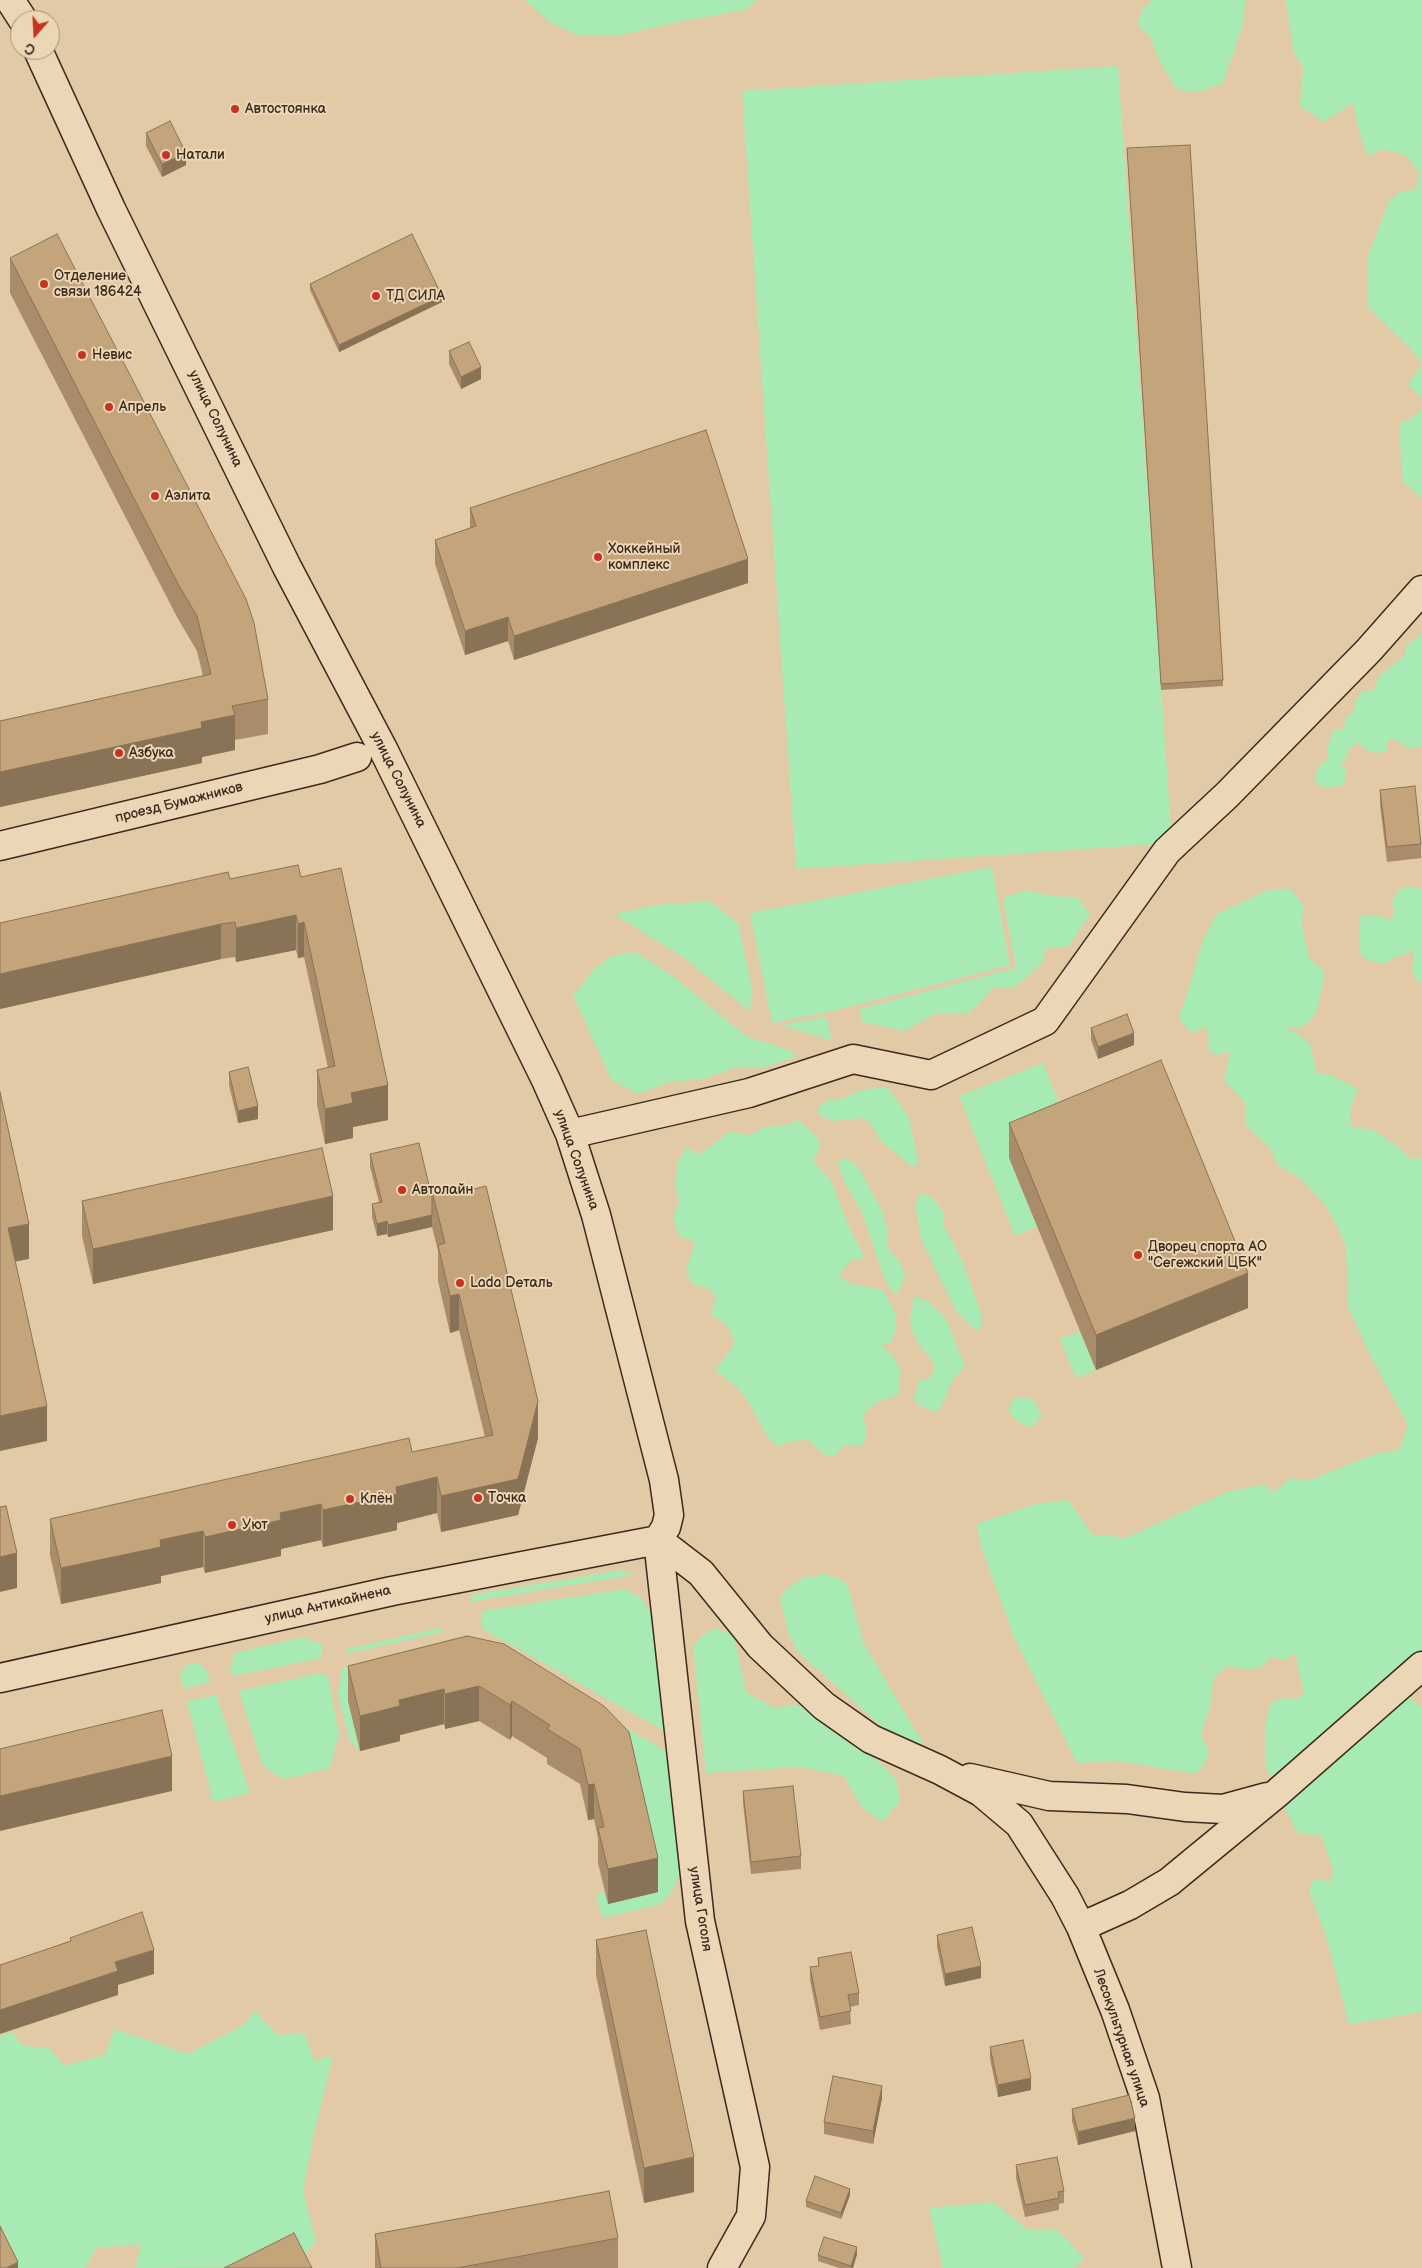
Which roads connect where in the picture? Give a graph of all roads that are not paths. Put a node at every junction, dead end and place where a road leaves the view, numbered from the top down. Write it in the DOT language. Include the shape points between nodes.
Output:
graph roads {
  1 [pos="43,60"];
  2 [pos="1422,590"];
  3 [pos="357,757"];
  4 [pos="0,846"];
  5 [pos="570,1134"];
  6 [pos="658,1540"];
  7 [pos="1422,1666"];
  8 [pos="0,1678"];
  9 [pos="940,1770"];
  10 [pos="1276,1794"];
  11 [pos="1081,1927"];
  12 [pos="722,2268"];
  13 [pos="1177,2268"];
  1 -- 5 [label="street, улица Солунина" via="111,209 287,567 388,758"];
  2 -- 5 [label="street" via="1370,650 1168,851 1045,1021 931,1075 853,1059 749,1093"];
  3 -- 4 [label="street, проезд Бумажников" via="320,769"];
  5 -- 6 [label="street, улица Солунина" via="596,1215 664,1480 669,1515"];
  6 -- 8 [label="street, улица Антикайнена" via="392,1591"];
  6 -- 9 [label="street, Лесокультурная улица" via="701,1573 760,1646 824,1706 871,1739"];
  6 -- 12 [label="street, улица Гоголя" via="700,1921 755,2167 751,2216"];
  7 -- 10 [label="street, Лесокультурная улица"];
  9 -- 10 [label="street, Лесокультурная улица" via="1049,1796 1127,1799 1185,1807 1223,1809"];
  9 -- 11 [label="street, Лесокультурная улица" via="981,1792 1019,1824 1043,1859"];
  10 -- 11 [label="street, Лесокультурная улица" via="1169,1882"];
  11 -- 13 [label="street, Лесокультурная улица" via="1145,2098"];
}
